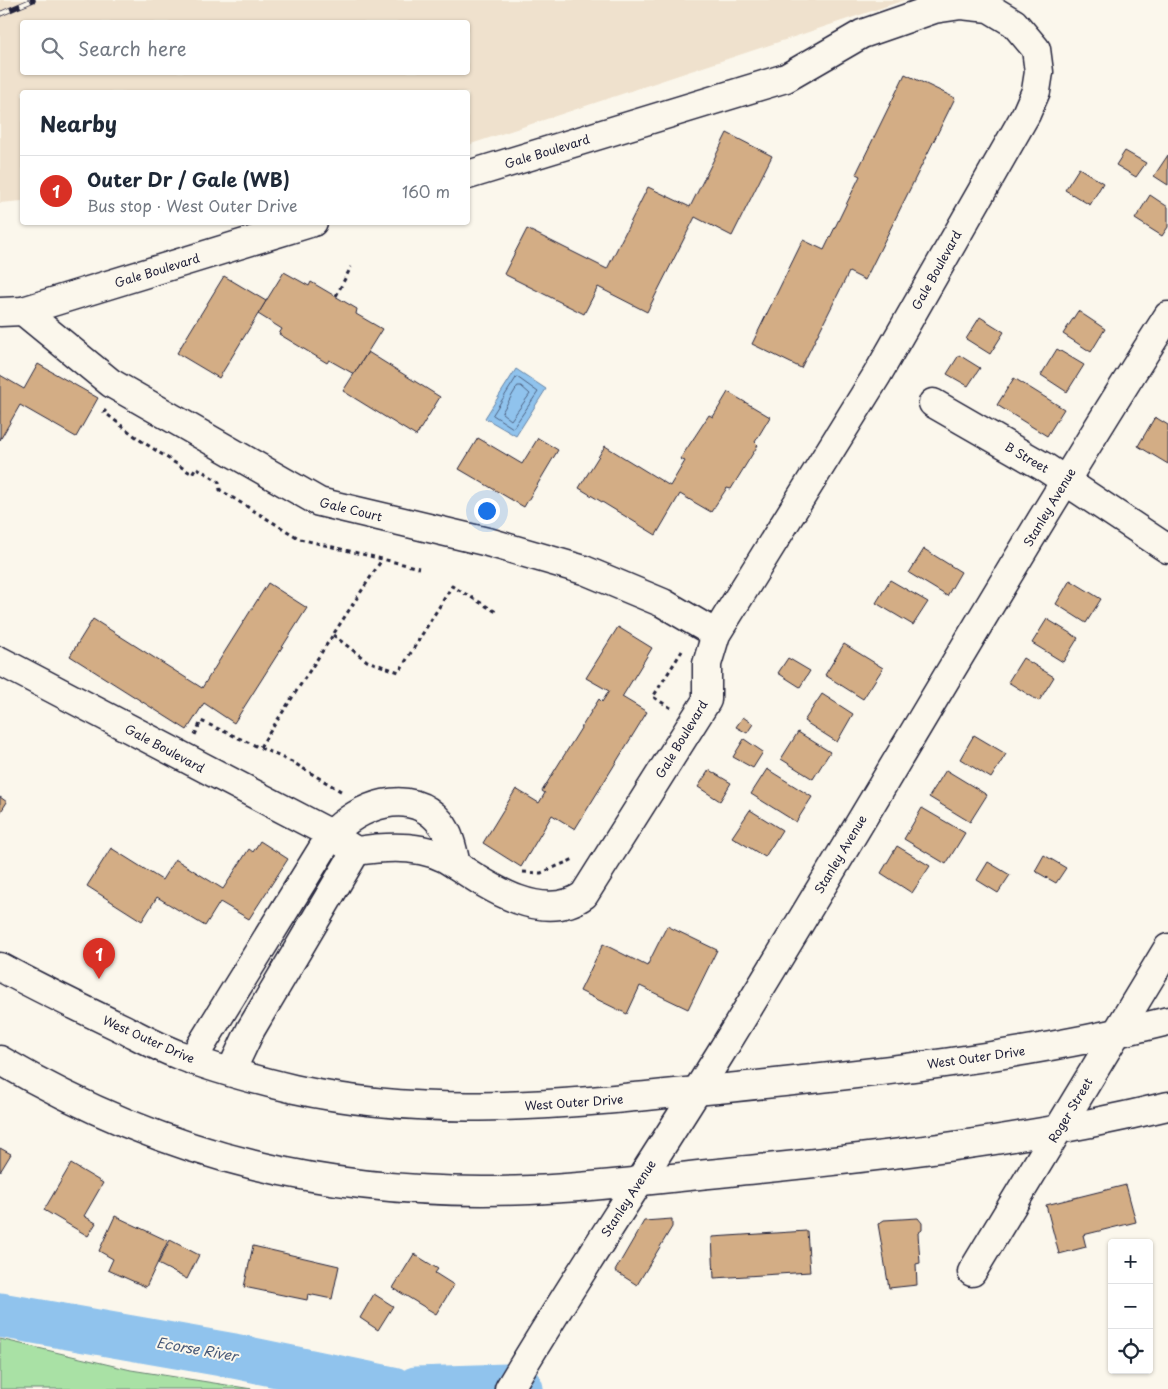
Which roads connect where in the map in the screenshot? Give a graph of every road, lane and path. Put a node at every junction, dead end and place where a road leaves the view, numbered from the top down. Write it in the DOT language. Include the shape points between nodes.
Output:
graph roads {
  1 [pos="470,174"];
  2 [pos="303,225"];
  3 [pos="351,267"];
  4 [pos="336,296"];
  5 [pos="11,311"];
  6 [pos="1168,316"];
  7 [pos="933,403"];
  8 [pos="1065,480"];
  9 [pos="1168,549"];
  10 [pos="381,561"];
  11 [pos="407,566"];
  12 [pos="419,568"];
  13 [pos="498,613"];
  14 [pos="716,634"];
  15 [pos="333,635"];
  16 [pos="683,649"];
  17 [pos="0,661"];
  18 [pos="667,717"];
  19 [pos="191,743"];
  20 [pos="260,748"];
  21 [pos="351,798"];
  22 [pos="331,835"];
  23 [pos="356,851"];
  24 [pos="578,853"];
  25 [pos="456,865"];
  26 [pos="517,872"];
  27 [pos="1168,948"];
  28 [pos="0,967"];
  29 [pos="1168,1021"];
  30 [pos="1115,1034"];
  31 [pos="0,1060"];
  32 [pos="192,1060"];
  33 [pos="231,1071"];
  34 [pos="696,1091"];
  35 [pos="1168,1106"];
  36 [pos="1059,1128"];
  37 [pos="640,1180"];
  38 [pos="972,1272"];
  39 [pos="514,1381"];
  1 -- 14 [label="street, Gale Boulevard" via="786,78 862,34 934,8 961,5 989,8 1014,23 1036,49 1039,72 1036,91 1026,114 877,375"];
  2 -- 5 [label="street, Gale Boulevard"];
  3 -- 4 [label="path"];
  5 -- 14 [label="street, Gale Court" via="115,386 319,502 488,542 584,570 663,603"];
  6 -- 8 [label="street, Stanley Avenue"];
  7 -- 8 [label="street, B Street"];
  8 -- 9 [label="street, B Street"];
  8 -- 34 [label="street, Stanley Avenue"];
  10 -- 15 [label="path"];
  11 -- 12 [label="path"];
  13 -- 15 [label="path" via="452,586 399,672 367,661"];
  14 -- 25 [label="street, Gale Boulevard" via="707,664 707,700 584,895 576,901 561,904 544,905 520,900 493,890"];
  15 -- 20 [label="path"];
  16 -- 18 [label="path" via="653,697 672,709"];
  17 -- 22 [label="street, Gale Boulevard"];
  19 -- 20 [label="path" via="201,721"];
  20 -- 21 [label="path" via="294,763"];
  22 -- 23 [label="street, Gale Boulevard"];
  22 -- 25 [label="street" via="358,812 380,804 401,802 419,805 441,823 450,840"];
  22 -- 32 [label="street"];
  23 -- 25 [label="street, Gale Boulevard" via="404,848 440,856"];
  23 -- 33 [label="street" via="251,1029"];
  24 -- 26 [label="path" via="573,860 542,873"];
  27 -- 30 [label="street, Roger Street"];
  28 -- 32 [label="street, West Outer Drive"];
  29 -- 30 [label="street, West Outer Drive"];
  30 -- 34 [label="street, West Outer Drive" via="861,1074"];
  30 -- 36 [label="street, Roger Street"];
  31 -- 37 [label="street" via="76,1101 152,1135 239,1163 290,1174 393,1188 445,1191 532,1190"];
  32 -- 33 [label="street, West Outer Drive"];
  33 -- 34 [label="street, West Outer Drive" via="295,1089 426,1106 476,1108 558,1104"];
  34 -- 37 [label="street, Stanley Avenue"];
  35 -- 36 [label="street"];
  36 -- 37 [label="street" via="847,1160"];
  36 -- 38 [label="street, Roger Street"];
  37 -- 39 [label="street, Stanley Avenue"];
}
